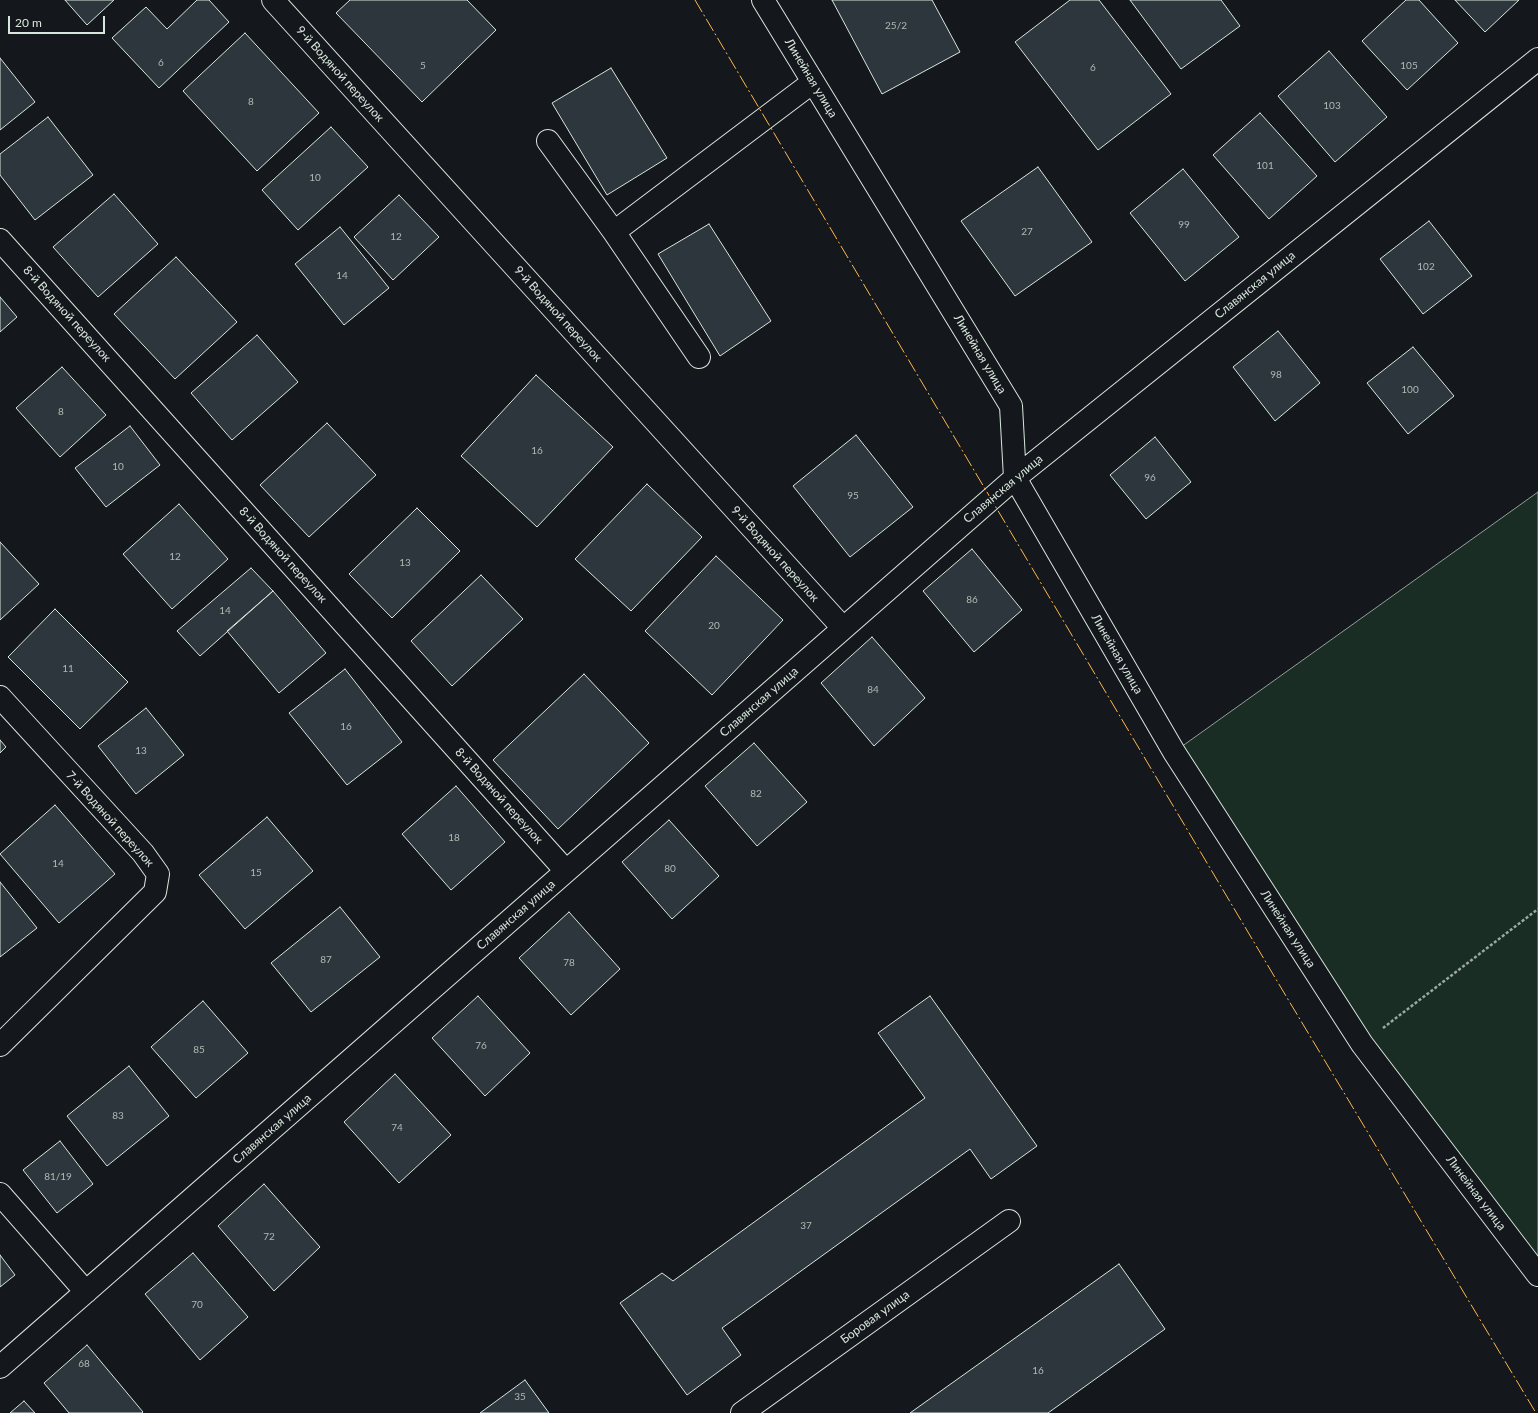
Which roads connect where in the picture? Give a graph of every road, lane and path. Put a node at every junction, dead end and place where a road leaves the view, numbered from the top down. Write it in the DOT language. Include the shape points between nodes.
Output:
graph roads {
  1 [pos="273,0"];
  2 [pos="763,0"];
  3 [pos="1538,59"];
  4 [pos="813,82"];
  5 [pos="548,141"];
  6 [pos="614,232"];
  7 [pos="0,240"];
  8 [pos="699,357"];
  9 [pos="1015,478"];
  10 [pos="843,628"];
  11 [pos="0,697"];
  12 [pos="566,871"];
  13 [pos="1538,909"];
  14 [pos="1362,1044"];
  15 [pos="0,1045"];
  16 [pos="0,1194"];
  17 [pos="1008,1221"];
  18 [pos="1538,1275"];
  19 [pos="86,1292"];
  20 [pos="0,1367"];
  21 [pos="742,1413"];
  1 -- 10 [label="street, 9-й Водяной переулок"];
  2 -- 4 [label="street, Линейная улица"];
  3 -- 9 [label="street, Славянская улица"];
  4 -- 6 [label="street"];
  4 -- 9 [label="street, Линейная улица" via="1012,406"];
  5 -- 6 [label="street"];
  6 -- 8 [label="street"];
  7 -- 12 [label="street, 8-й Водяной переулок"];
  9 -- 10 [label="street, Славянская улица"];
  9 -- 14 [label="street, Линейная улица" via="1174,752"];
  10 -- 12 [label="street, Славянская улица"];
  11 -- 15 [label="street, 7-й Водяной переулок" via="143,853 158,874 155,892"];
  12 -- 19 [label="street, Славянская улица"];
  13 -- 14 [label="path"];
  14 -- 18 [label="street, Линейная улица"];
  16 -- 19 [label="street"];
  17 -- 21 [label="street, Боровая улица"];
  19 -- 20 [label="street, Славянская улица"];
}
